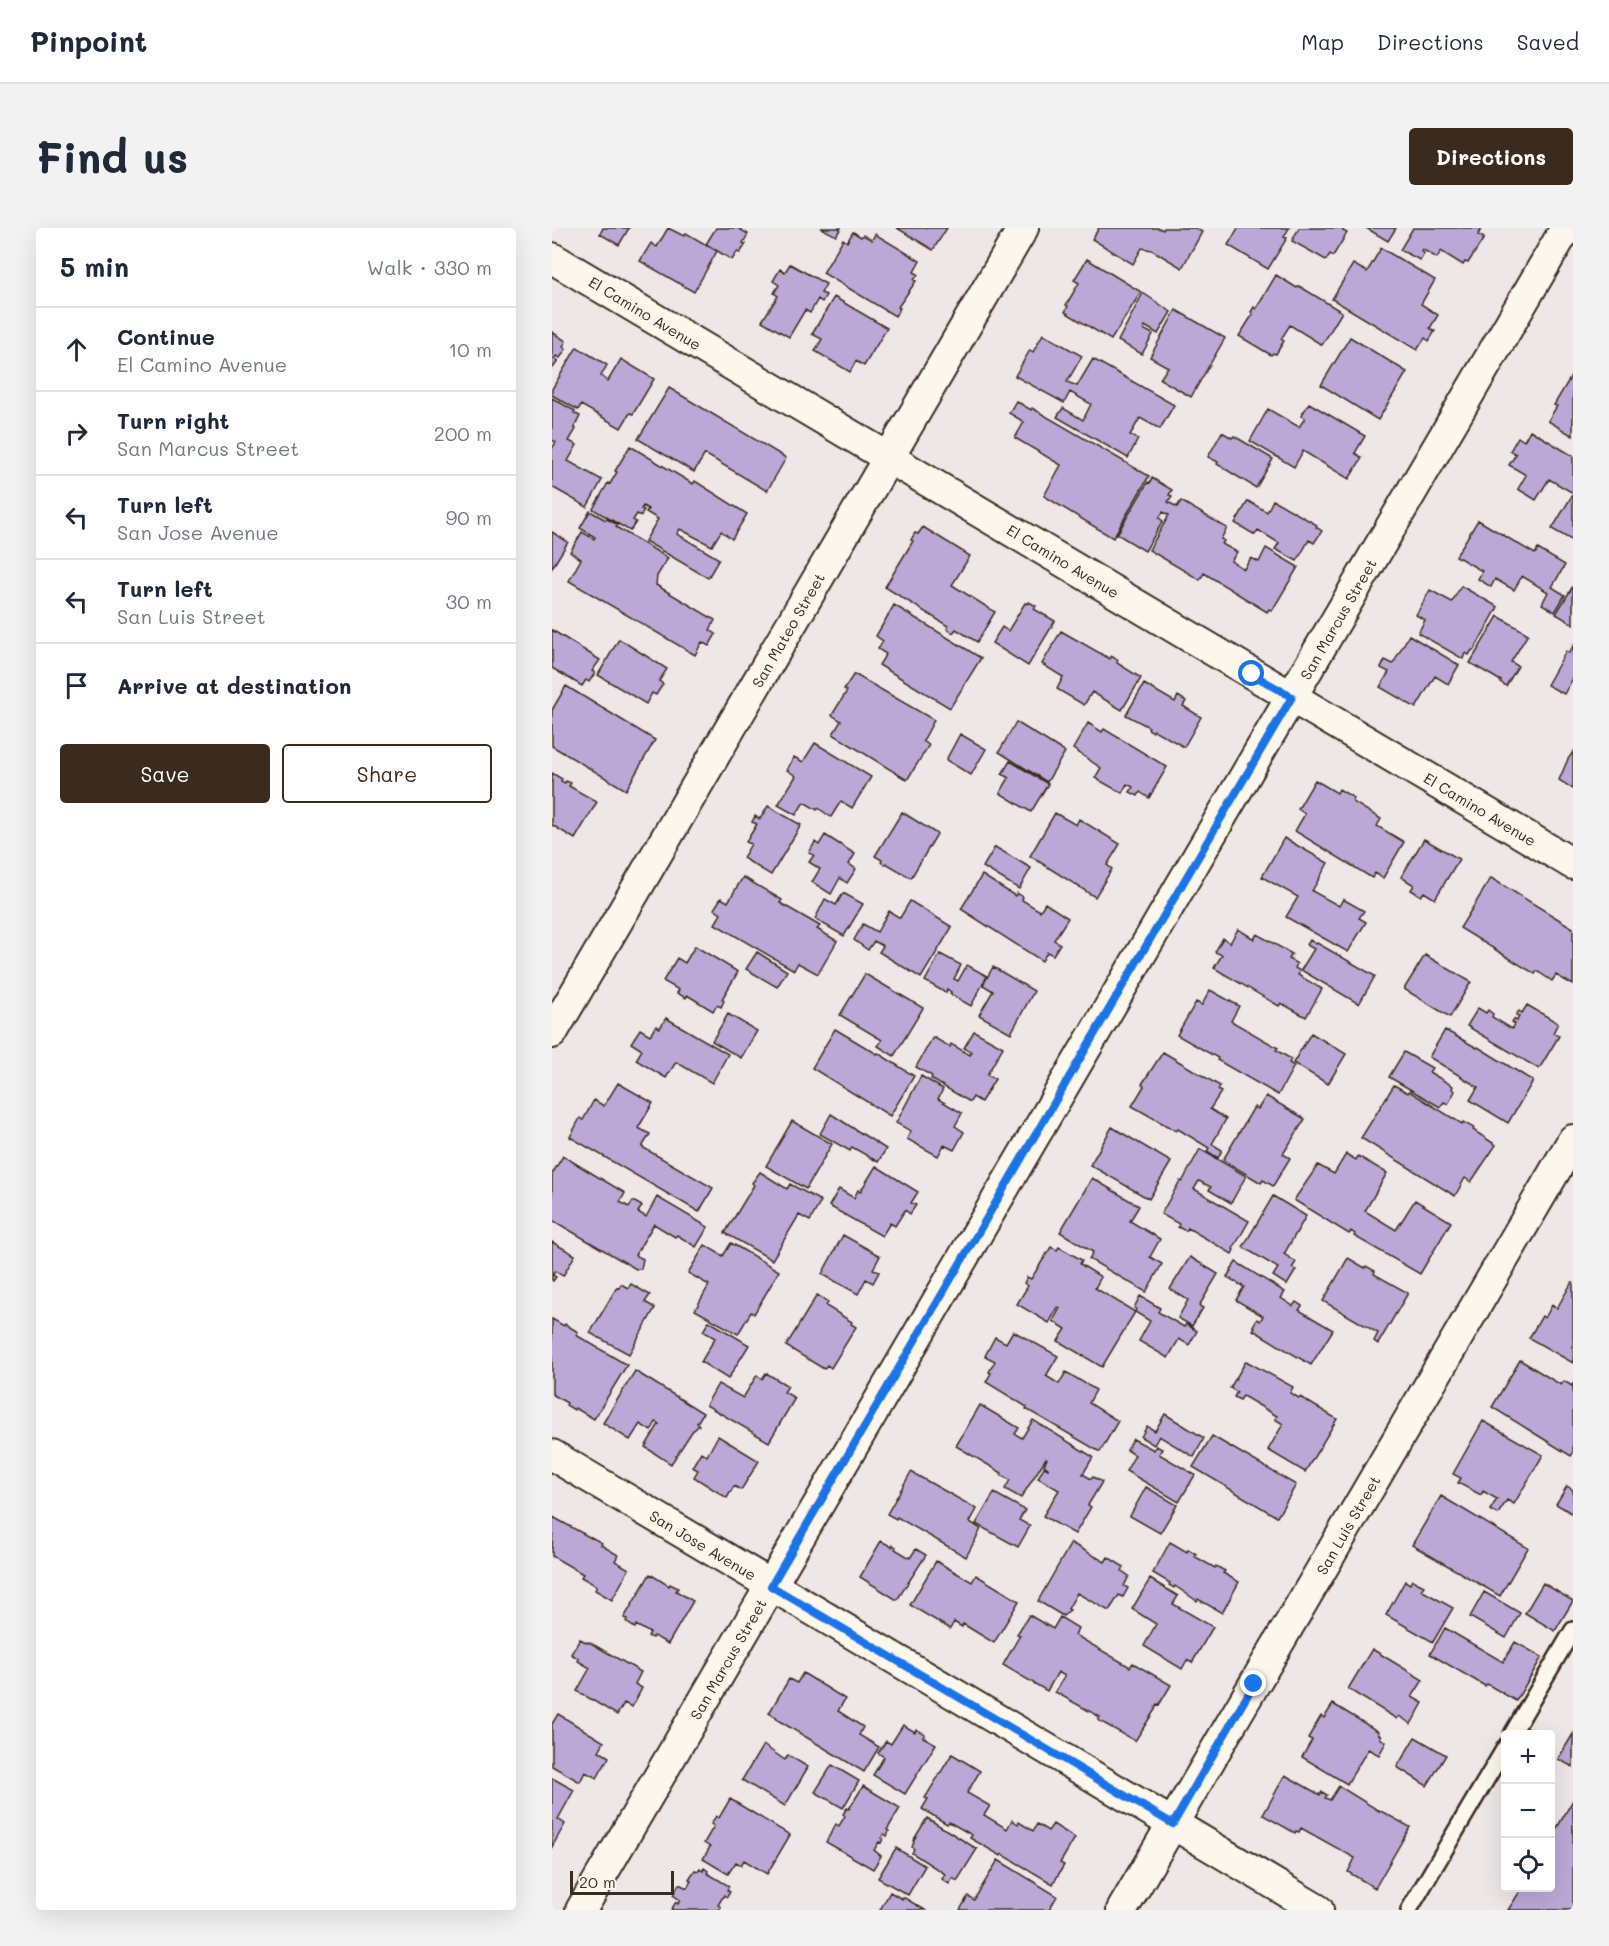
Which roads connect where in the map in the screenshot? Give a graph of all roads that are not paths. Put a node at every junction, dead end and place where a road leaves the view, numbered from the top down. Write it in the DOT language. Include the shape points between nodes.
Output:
graph roads {
  1 [pos="1023,228"];
  2 [pos="1566,228"];
  3 [pos="552,258"];
  4 [pos="888,458"];
  5 [pos="1292,697"];
  6 [pos="1573,864"];
  7 [pos="552,1033"];
  8 [pos="1573,1140"];
  9 [pos="552,1455"];
  10 [pos="771,1586"];
  11 [pos="1573,1630"];
  12 [pos="1514,1730"];
  13 [pos="1501,1754"];
  14 [pos="1173,1824"];
  15 [pos="581,1910"];
  16 [pos="1122,1910"];
  17 [pos="1318,1910"];
  18 [pos="1409,1910"];
  1 -- 4 [label="street, San Mateo Street"];
  2 -- 5 [label="street, San Marcus Street"];
  3 -- 4 [label="street, El Camino Avenue"];
  4 -- 5 [label="street, El Camino Avenue"];
  4 -- 7 [label="street, San Mateo Street"];
  5 -- 6 [label="street, El Camino Avenue"];
  5 -- 10 [label="street, San Marcus Street"];
  8 -- 14 [label="street, San Luis Street"];
  9 -- 10 [label="street, San Jose Avenue"];
  10 -- 14 [label="street, San Jose Avenue"];
  10 -- 15 [label="street, San Marcus Street"];
  11 -- 12 [label="lane"];
  13 -- 18 [label="lane"];
  14 -- 16 [label="street, San Luis Street"];
  14 -- 17 [label="street, San Jose Avenue"];
}
